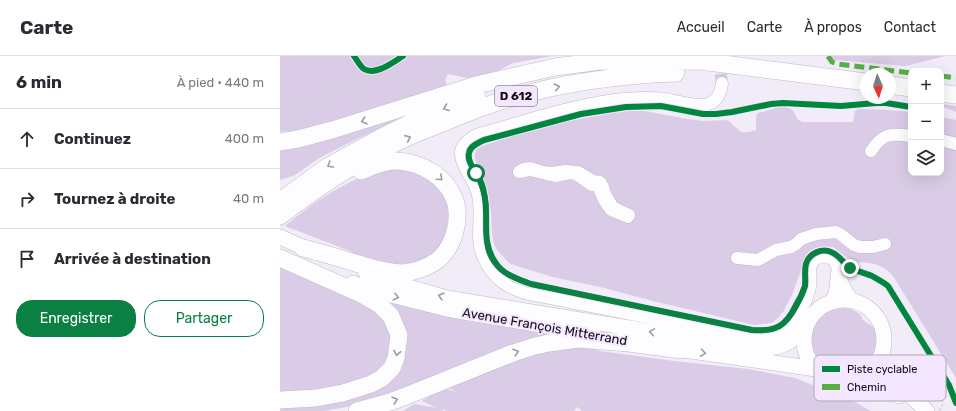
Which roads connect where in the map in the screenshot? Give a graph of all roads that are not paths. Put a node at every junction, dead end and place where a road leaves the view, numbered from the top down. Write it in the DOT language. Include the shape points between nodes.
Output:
graph roads {
  1 [pos="647,62"];
  2 [pos="768,70"];
  3 [pos="860,81"];
  4 [pos="722,83"];
  5 [pos="896,86"];
  6 [pos="908,88"];
  7 [pos="944,93"];
  8 [pos="956,95"];
  9 [pos="908,136"];
  10 [pos="944,141"];
  11 [pos="280,142"];
  12 [pos="956,144"];
  13 [pos="871,151"];
  14 [pos="283,208"];
  15 [pos="628,217"];
  16 [pos="280,236"];
  17 [pos="886,244"];
  18 [pos="303,248"];
  19 [pos="280,258"];
  20 [pos="737,258"];
  21 [pos="837,270"];
  22 [pos="830,302"];
  23 [pos="854,302"];
  24 [pos="806,327"];
  25 [pos="681,350"];
  26 [pos="882,353"];
  27 [pos="814,366"];
  28 [pos="814,369"];
  29 [pos="280,400"];
  30 [pos="904,401"];
  31 [pos="922,401"];
  32 [pos="358,411"];
  33 [pos="914,411"];
  34 [pos="936,411"];
  1 -- 2 [label="highway, D 612" via="700,61"];
  1 -- 11 [label="highway, D 612, one-way" via="601,61 555,67 476,85 332,130"];
  1 -- 14 [label="highway, D 612, one-way" via="557,74 465,100 421,118 327,167"];
  2 -- 3 [label="highway, D 612"];
  14 -- 2 [label="highway, D 612, one-way" via="387,147 464,114 514,97 604,78"];
  4 -- 21 [label="street" via="719,95 709,104 644,98 601,102 546,115 471,138 461,148 460,154 478,194 480,246 489,268 509,287 525,293 763,339 783,333 798,317 810,289 811,264 815,259 826,256 832,259"];
  5 -- 6 [label="highway"];
  7 -- 8 [label="highway"];
  9 -- 13 [label="street" via="888,135 878,141"];
  10 -- 12 [label="street"];
  14 -- 18 [label="highway, one-way" via="343,178 376,165 399,161 418,165 439,177 454,198 457,224 448,249 439,259 417,270 392,273"];
  15 -- 15 [label="street" via="611,210 598,186 590,184 576,174 555,176 530,170 519,172 530,168 552,173 580,173 600,182 612,206 628,214"];
  16 -- 18 [label="main road, Avenue François Mitterrand"];
  17 -- 20 [label="street" via="860,247 836,232 801,239 791,247 776,250 758,260"];
  24 -- 18 [label="main road, Avenue François Mitterrand, one-way" via="790,342 778,347 752,348 447,298 374,277"];
  19 -- 25 [label="main road, Avenue François Mitterrand, one-way" via="376,292 447,309"];
  19 -- 29 [label="highway, one-way" via="380,305 391,316 399,335 394,364 382,378 343,393"];
  21 -- 22 [label="street" via="836,287"];
  21 -- 23 [label="street"];
  22 -- 23 [label="main road"];
  22 -- 24 [label="main road" via="814,314"];
  23 -- 26 [label="main road" via="871,310 880,323 884,338"];
  24 -- 27 [label="main road" via="804,342 808,358"];
  25 -- 28 [label="main road, Avenue François Mitterrand, one-way"];
  32 -- 25 [label="highway, one-way" via="390,402 513,353 549,343 578,339"];
  30 -- 33 [label="main road"];
  31 -- 34 [label="main road"];
}
